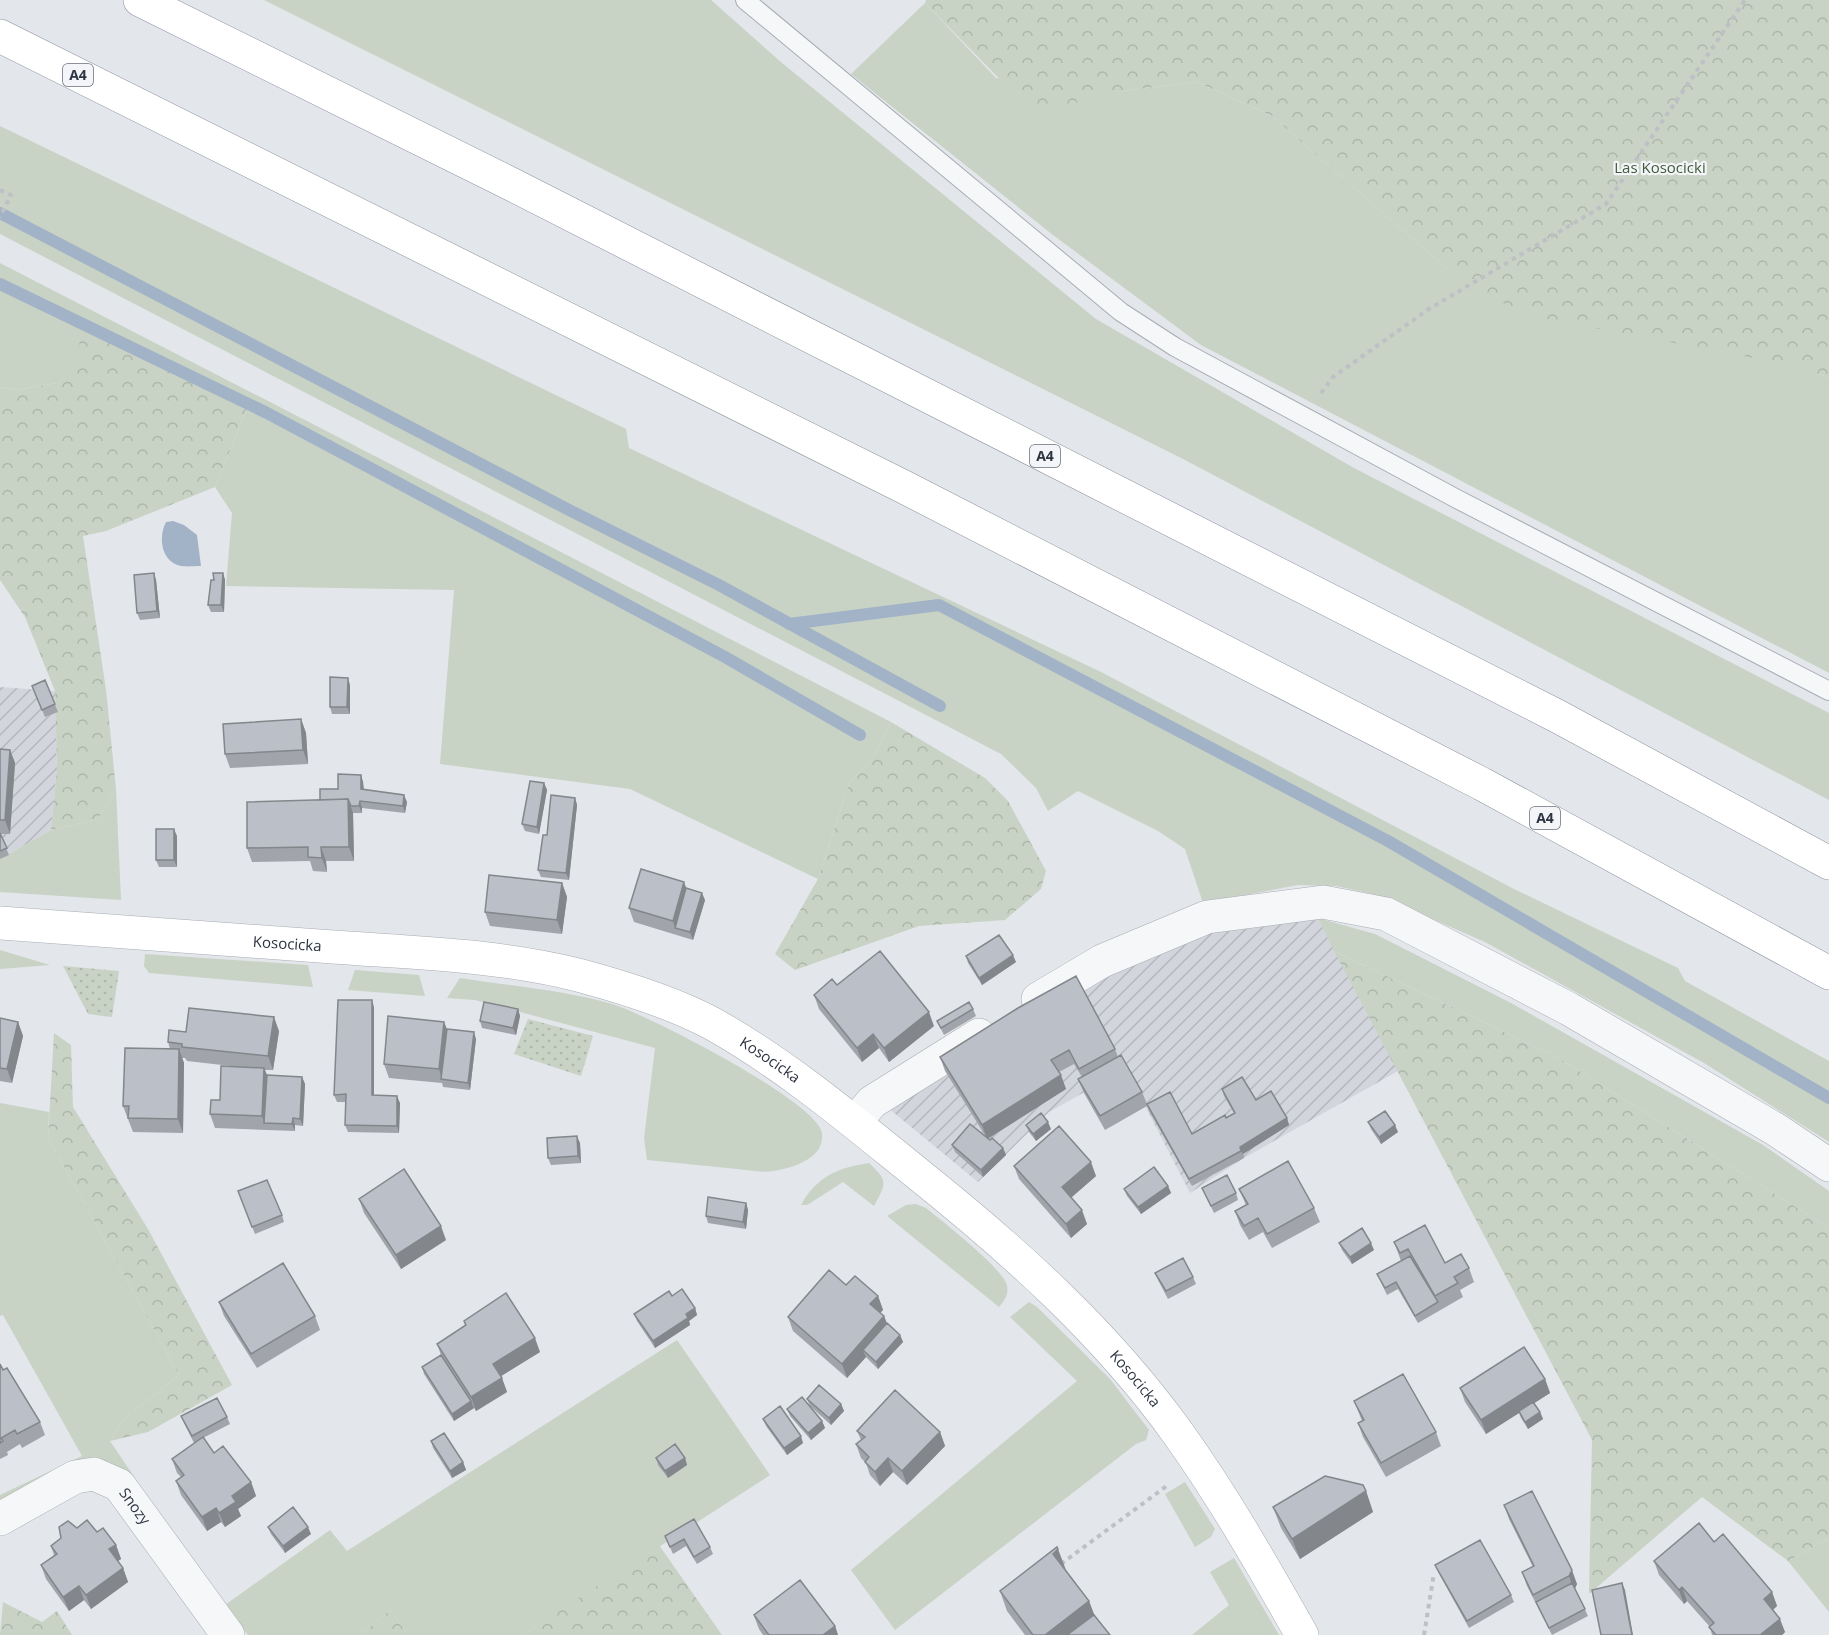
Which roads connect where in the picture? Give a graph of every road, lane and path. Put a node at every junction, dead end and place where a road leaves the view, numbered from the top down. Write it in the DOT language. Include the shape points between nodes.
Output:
graph roads {
  1 [pos="140,0"];
  2 [pos="745,0"];
  3 [pos="1744,0"];
  4 [pos="0,36"];
  5 [pos="0,190"];
  6 [pos="0,217"];
  7 [pos="1305,417"];
  8 [pos="1829,691"];
  9 [pos="1829,862"];
  10 [pos="0,923"];
  11 [pos="1829,973"];
  12 [pos="856,1121"];
  13 [pos="1829,1165"];
  14 [pos="1162,1488"];
  15 [pos="0,1519"];
  16 [pos="1060,1565"];
  17 [pos="1434,1573"];
  18 [pos="228,1635"];
  19 [pos="1302,1635"];
  20 [pos="1424,1635"];
  1 -- 9 [label="main road, A4" via="1536,705"];
  2 -- 7 [label="lane" via="1121,312 1175,347"];
  3 -- 7 [label="path" via="1605,204 1419,316 1333,377"];
  4 -- 11 [label="main road, A4" via="904,487 1482,784"];
  5 -- 6 [label="path" via="11,195"];
  7 -- 8 [label="lane"];
  10 -- 12 [label="main road, Kosocicka" via="435,954 538,966 578,975 645,996 710,1023"];
  12 -- 13 [label="street" via="872,1102 1102,961 1207,917 1323,902 1386,914 1559,1004 1775,1129"];
  12 -- 19 [label="main road, Kosocicka" via="1043,1280 1119,1360 1177,1432"];
  14 -- 16 [label="path"];
  15 -- 18 [label="street, Snozy" via="75,1477 94,1474 119,1485"];
  17 -- 20 [label="path"];
}
